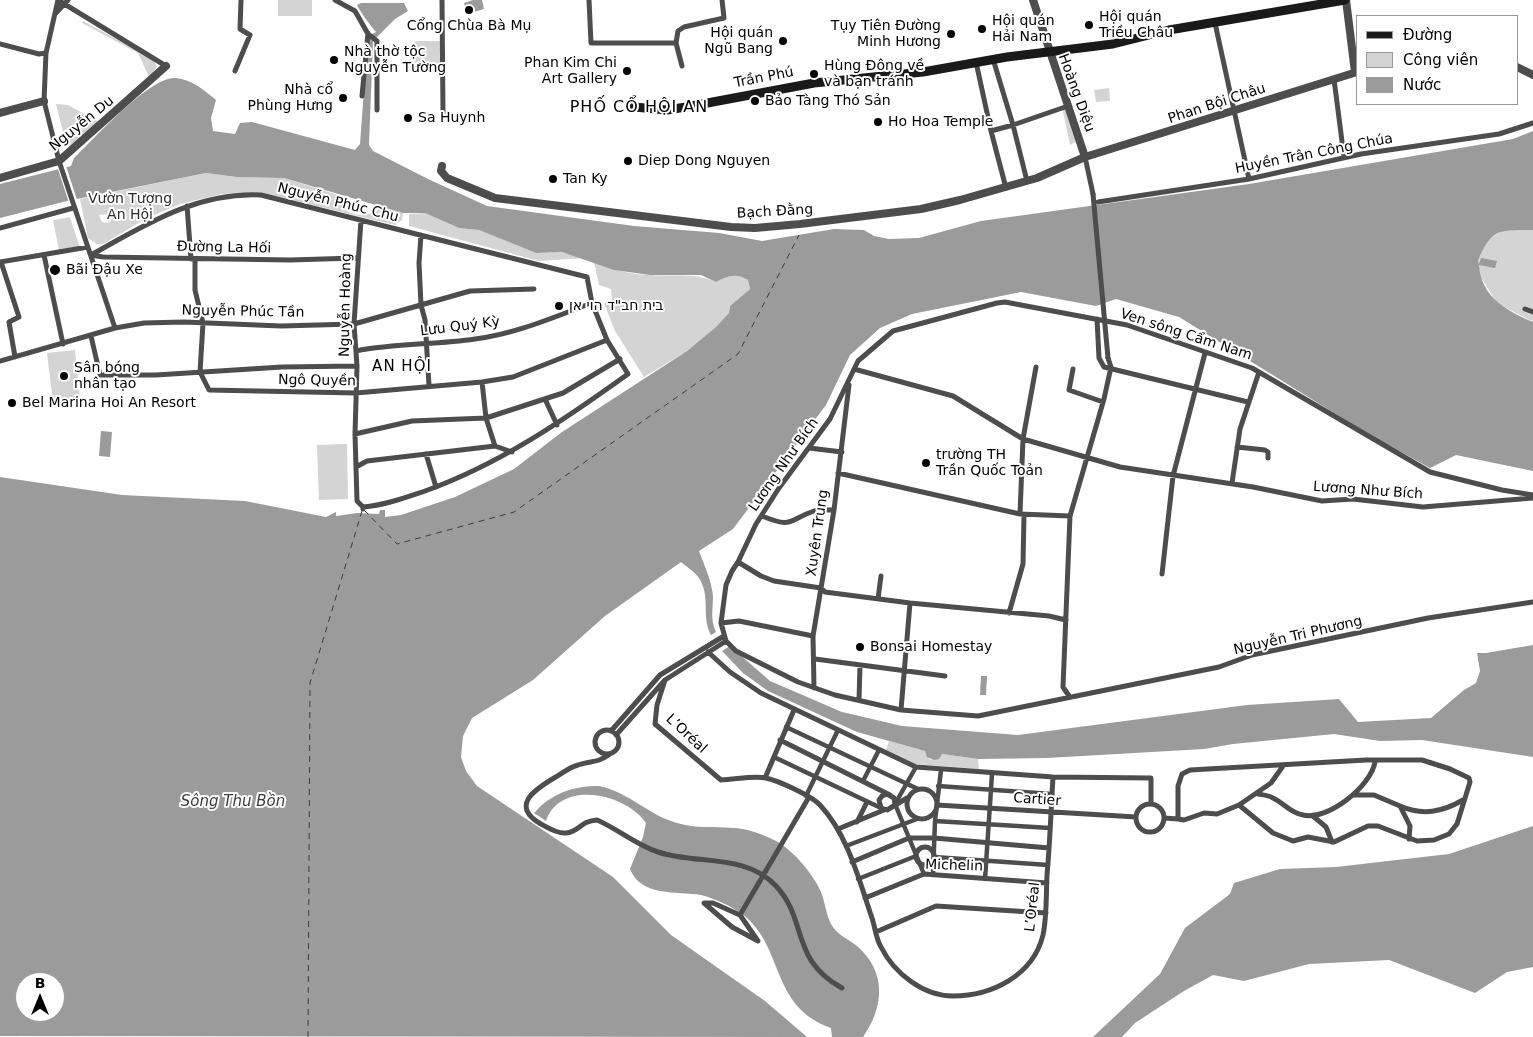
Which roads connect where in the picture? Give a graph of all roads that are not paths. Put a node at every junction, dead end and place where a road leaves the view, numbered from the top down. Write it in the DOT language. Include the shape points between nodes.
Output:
graph roads {
  1 [pos="58,0"];
  2 [pos="241,0"];
  3 [pos="335,0"];
  4 [pos="442,0"];
  5 [pos="589,0"];
  6 [pos="722,0"];
  7 [pos="1033,0"];
  8 [pos="1346,0"];
  9 [pos="67,2"];
  10 [pos="55,14"];
  11 [pos="1215,23"];
  12 [pos="368,33"];
  13 [pos="676,43"];
  14 [pos="0,44"];
  15 [pos="1048,52"];
  16 [pos="46,53"];
  17 [pos="993,59"];
  18 [pos="976,62"];
  19 [pos="166,66"];
  20 [pos="682,66"];
  21 [pos="1518,68"];
  22 [pos="235,71"];
  23 [pos="1356,72"];
  24 [pos="1533,75"];
  25 [pos="1334,79"];
  26 [pos="362,96"];
  27 [pos="44,101"];
  28 [pos="634,106"];
  29 [pos="1068,106"];
  30 [pos="377,110"];
  31 [pos="0,113"];
  32 [pos="443,113"];
  33 [pos="1233,113"];
  34 [pos="1533,123"];
  35 [pos="1013,125"];
  36 [pos="990,131"];
  37 [pos="1085,157"];
  38 [pos="1344,157"];
  39 [pos="60,164"];
  40 [pos="442,166"];
  41 [pos="0,178"];
  42 [pos="1248,180"];
  43 [pos="1027,181"];
  44 [pos="1006,188"];
  45 [pos="1098,202"];
  46 [pos="187,206"];
  47 [pos="73,208"];
  48 [pos="360,220"];
  49 [pos="0,228"];
  50 [pos="421,235"];
  51 [pos="88,247"];
  52 [pos="44,255"];
  53 [pos="91,255"];
  54 [pos="356,258"];
  55 [pos="193,259"];
  56 [pos="0,262"];
  57 [pos="534,289"];
  58 [pos="592,303"];
  59 [pos="421,305"];
  60 [pos="1525,309"];
  61 [pos="1533,312"];
  62 [pos="1097,319"];
  63 [pos="202,323"];
  64 [pos="354,324"];
  65 [pos="115,328"];
  66 [pos="91,336"];
  67 [pos="607,340"];
  68 [pos="428,343"];
  69 [pos="64,344"];
  70 [pos="356,351"];
  71 [pos="1205,353"];
  72 [pos="15,357"];
  73 [pos="620,358"];
  74 [pos="0,362"];
  75 [pos="357,366"];
  76 [pos="1036,367"];
  77 [pos="1111,367"];
  78 [pos="854,369"];
  79 [pos="1073,369"];
  80 [pos="200,372"];
  81 [pos="1258,372"];
  82 [pos="482,382"];
  83 [pos="849,382"];
  84 [pos="429,385"];
  85 [pos="1195,389"];
  86 [pos="356,393"];
  87 [pos="545,399"];
  88 [pos="1103,402"];
  89 [pos="1248,402"];
  90 [pos="486,418"];
  91 [pos="557,425"];
  92 [pos="355,434"];
  93 [pos="1023,439"];
  94 [pos="495,446"];
  95 [pos="1237,447"];
  96 [pos="809,448"];
  97 [pos="512,452"];
  98 [pos="842,452"];
  99 [pos="426,454"];
  100 [pos="1088,457"];
  101 [pos="1268,458"];
  102 [pos="356,467"];
  103 [pos="838,473"];
  104 [pos="1172,476"];
  105 [pos="1232,484"];
  106 [pos="436,487"];
  107 [pos="1533,497"];
  108 [pos="834,510"];
  109 [pos="1022,515"];
  110 [pos="762,516"];
  111 [pos="1070,516"];
  112 [pos="738,562"];
  113 [pos="1162,574"];
  114 [pos="880,576"];
  115 [pos="822,588"];
  116 [pos="878,599"];
  117 [pos="1533,602"];
  118 [pos="910,603"];
  119 [pos="1009,613"];
  120 [pos="1066,620"];
  121 [pos="721,622"];
  122 [pos="813,636"];
  123 [pos="725,638"];
  124 [pos="708,652"];
  125 [pos="815,659"];
  126 [pos="860,665"];
  127 [pos="906,669"];
  128 [pos="945,676"];
  129 [pos="665,680"];
  130 [pos="814,688"];
  131 [pos="1068,696"];
  132 [pos="859,700"];
  133 [pos="794,710"];
  134 [pos="901,710"];
  135 [pos="786,726"];
  136 [pos="838,730"];
  137 [pos="611,731"];
  138 [pos="616,735"];
  139 [pos="780,740"];
  140 [pos="830,747"];
  141 [pos="879,750"];
  142 [pos="610,754"];
  143 [pos="774,757"];
  144 [pos="823,761"];
  145 [pos="1375,762"];
  146 [pos="870,766"];
  147 [pos="1283,766"];
  148 [pos="916,767"];
  149 [pos="941,770"];
  150 [pos="992,774"];
  151 [pos="816,777"];
  152 [pos="1053,777"];
  153 [pos="765,778"];
  154 [pos="863,781"];
  155 [pos="907,784"];
  156 [pos="938,786"];
  157 [pos="918,789"];
  158 [pos="991,790"];
  159 [pos="1052,794"];
  160 [pos="1258,794"];
  161 [pos="890,795"];
  162 [pos="1353,795"];
  163 [pos="807,797"];
  164 [pos="907,798"];
  165 [pos="1463,800"];
  166 [pos="867,802"];
  167 [pos="1150,803"];
  168 [pos="895,804"];
  169 [pos="937,804"];
  170 [pos="1239,805"];
  171 [pos="1400,806"];
  172 [pos="990,808"];
  173 [pos="884,810"];
  174 [pos="1051,813"];
  175 [pos="1313,816"];
  176 [pos="1136,817"];
  177 [pos="1164,818"];
  178 [pos="917,819"];
  179 [pos="1178,819"];
  180 [pos="935,821"];
  181 [pos="857,822"];
  182 [pos="904,824"];
  183 [pos="989,824"];
  184 [pos="1050,828"];
  185 [pos="838,829"];
  186 [pos="909,838"];
  187 [pos="934,838"];
  188 [pos="1410,839"];
  189 [pos="1332,842"];
  190 [pos="988,843"];
  191 [pos="846,846"];
  192 [pos="1049,848"];
  193 [pos="916,856"];
  194 [pos="934,857"];
  195 [pos="986,861"];
  196 [pos="852,862"];
  197 [pos="1048,865"];
  198 [pos="924,874"];
  199 [pos="933,875"];
  200 [pos="763,876"];
  201 [pos="858,879"];
  202 [pos="985,879"];
  203 [pos="1047,883"];
  204 [pos="865,898"];
  205 [pos="1046,913"];
  206 [pos="740,915"];
  207 [pos="876,932"];
  208 [pos="842,988"];
  1 -- 9 [label="street"];
  1 -- 10 [label="street"];
  2 -- 22 [label="street" via="240,29 250,35"];
  3 -- 12 [label="street" via="355,11"];
  4 -- 32 [label="street"];
  5 -- 13 [label="street" via="591,43"];
  6 -- 13 [label="street" via="724,18 680,29"];
  7 -- 15 [label="street, Hoàng Diệu"];
  8 -- 11 [label="main road, Trần Phú"];
  8 -- 23 [label="street"];
  9 -- 10 [label="street"];
  9 -- 19 [label="street"];
  10 -- 16 [label="street"];
  11 -- 15 [label="main road, Trần Phú" via="1113,44"];
  11 -- 33 [label="street"];
  12 -- 26 [label="street"];
  12 -- 30 [label="street" via="377,41"];
  13 -- 20 [label="street"];
  14 -- 16 [label="street"];
  15 -- 17 [label="main road, Trần Phú"];
  15 -- 29 [label="street, Hoàng Diệu"];
  16 -- 27 [label="street"];
  17 -- 18 [label="main road, Trần Phú"];
  17 -- 35 [label="street"];
  18 -- 28 [label="main road, Trần Phú" via="923,72 788,87 667,110"];
  18 -- 36 [label="street"];
  19 -- 39 [label="street, Nguyễn Du"];
  21 -- 24 [label="street"];
  23 -- 25 [label="street, Phan Bội Châu"];
  25 -- 33 [label="street, Phan Bội Châu"];
  25 -- 38 [label="street"];
  27 -- 31 [label="street"];
  27 -- 39 [label="street"];
  29 -- 35 [label="street"];
  29 -- 37 [label="street, Hoàng Diệu"];
  33 -- 37 [label="street, Phan Bội Châu"];
  33 -- 42 [label="street"];
  34 -- 38 [label="street, Huyền Trân Công Chúa" via="1499,134"];
  35 -- 36 [label="street"];
  35 -- 43 [label="street"];
  36 -- 44 [label="street"];
  37 -- 43 [label="street, Bạch Đằng"];
  37 -- 77 [label="street, Hoàng Diệu, bridge" via="1093,194"];
  38 -- 42 [label="street, Huyền Trân Công Chúa"];
  39 -- 41 [label="street, Nguyễn Du"];
  39 -- 47 [label="street"];
  40 -- 44 [label="street, Bạch Đằng" via="441,171 447,178 494,198 755,228 921,209"];
  42 -- 45 [label="street, Huyền Trân Công Chúa"];
  43 -- 44 [label="street, Bạch Đằng"];
  46 -- 48 [label="street, Nguyễn Phúc Chu" via="234,196 260,195"];
  46 -- 53 [label="street, Nguyễn Phúc Chu" via="158,217"];
  46 -- 55 [label="street"];
  47 -- 49 [label="street"];
  47 -- 51 [label="street"];
  48 -- 50 [label="street, Nguyễn Phúc Chu"];
  48 -- 54 [label="street, Nguyễn Hoàng"];
  50 -- 58 [label="street, Nguyễn Phúc Chu" via="587,278"];
  50 -- 59 [label="street"];
  51 -- 52 [label="street"];
  51 -- 53 [label="street"];
  52 -- 56 [label="street"];
  52 -- 69 [label="street"];
  53 -- 55 [label="street, Đường La Hối"];
  53 -- 65 [label="street"];
  54 -- 55 [label="street, Đường La Hối"];
  54 -- 64 [label="street, Nguyễn Hoàng"];
  55 -- 63 [label="street"];
  56 -- 72 [label="street" via="19,317 9,322"];
  57 -- 59 [label="street, Nguyễn Phúc Tần" via="470,291"];
  58 -- 67 [label="street"];
  58 -- 68 [label="street, Lưu Quý Kỳ" via="513,332 475,340"];
  59 -- 64 [label="street, Nguyễn Phúc Tần"];
  59 -- 68 [label="street"];
  60 -- 61 [label="street"];
  62 -- 71 [label="street, Ven sông Cẩm Nam" via="1141,329"];
  62 -- 77 [label="street" via="1101,363 1104,367"];
  62 -- 78 [label="street, Ven sông Cẩm Nam" via="997,302 894,332"];
  63 -- 64 [label="street, Nguyễn Phúc Tần"];
  63 -- 65 [label="street, Nguyễn Phúc Tần"];
  63 -- 80 [label="street"];
  64 -- 70 [label="street, Nguyễn Hoàng"];
  65 -- 66 [label="street, Nguyễn Phúc Tần"];
  66 -- 69 [label="street, Nguyễn Phúc Tần"];
  66 -- 80 [label="street" via="100,375"];
  67 -- 73 [label="street"];
  67 -- 82 [label="street, Ngô Quyền" via="513,377"];
  68 -- 70 [label="street, Lưu Quý Kỳ"];
  68 -- 84 [label="street"];
  69 -- 72 [label="street, Nguyễn Phúc Tần"];
  70 -- 75 [label="street, Nguyễn Hoàng"];
  71 -- 81 [label="street, Ven sông Cẩm Nam"];
  71 -- 85 [label="street"];
  72 -- 74 [label="street, Nguyễn Phúc Tần"];
  73 -- 87 [label="street" via="562,393"];
  73 -- 91 [label="street" via="628,374"];
  75 -- 80 [label="street"];
  75 -- 86 [label="street, Nguyễn Hoàng"];
  76 -- 93 [label="street"];
  77 -- 85 [label="street"];
  77 -- 88 [label="street"];
  78 -- 83 [label="street, Lương Như Bích"];
  78 -- 93 [label="street, Lương Như Bích" via="953,396"];
  79 -- 88 [label="street" via="1069,390"];
  80 -- 86 [label="street, Ngô Quyền" via="209,390"];
  81 -- 89 [label="street"];
  81 -- 107 [label="street, Ven sông Cẩm Nam" via="1430,472"];
  82 -- 84 [label="street, Ngô Quyền"];
  82 -- 90 [label="street"];
  83 -- 96 [label="street, Lương Như Bích" via="830,419"];
  83 -- 98 [label="street, Xuyên Trung"];
  84 -- 86 [label="street, Ngô Quyền"];
  85 -- 89 [label="street"];
  85 -- 104 [label="street"];
  86 -- 92 [label="street, Nguyễn Hoàng"];
  87 -- 90 [label="street"];
  87 -- 91 [label="street"];
  88 -- 100 [label="street"];
  89 -- 95 [label="street"];
  90 -- 92 [label="street" via="412,421"];
  90 -- 94 [label="street"];
  91 -- 97 [label="street"];
  92 -- 102 [label="street, Nguyễn Hoàng"];
  93 -- 100 [label="street, Lương Như Bích"];
  93 -- 109 [label="street"];
  94 -- 97 [label="street"];
  94 -- 99 [label="street"];
  95 -- 101 [label="street" via="1265,450"];
  95 -- 105 [label="street"];
  96 -- 98 [label="street"];
  96 -- 110 [label="street, Lương Như Bích"];
  97 -- 106 [label="street"];
  98 -- 103 [label="street, Xuyên Trung"];
  99 -- 102 [label="street" via="367,461"];
  99 -- 106 [label="street"];
  100 -- 104 [label="street, Lương Như Bích" via="1120,467"];
  100 -- 111 [label="street"];
  102 -- 106 [label="street, Nguyễn Hoàng" via="357,501 363,508 385,505"];
  103 -- 108 [label="street, Xuyên Trung"];
  103 -- 109 [label="street"];
  104 -- 105 [label="street, Lương Như Bích"];
  104 -- 113 [label="street"];
  105 -- 107 [label="street, Lương Như Bích" via="1322,501 1353,499 1423,507"];
  108 -- 110 [label="street" via="814,511 789,523 779,523"];
  108 -- 115 [label="street, Xuyên Trung"];
  109 -- 111 [label="street"];
  109 -- 119 [label="street" via="1023,564"];
  110 -- 112 [label="street, Lương Như Bích"];
  111 -- 120 [label="street"];
  112 -- 115 [label="street" via="774,581"];
  112 -- 121 [label="street, Lương Như Bích" via="726,585"];
  114 -- 116 [label="street"];
  115 -- 116 [label="street" via="825,592"];
  115 -- 122 [label="street, Xuyên Trung"];
  116 -- 118 [label="street"];
  117 -- 131 [label="street, Nguyễn Tri Phương" via="1428,618 1252,655 1219,668"];
  118 -- 119 [label="street"];
  118 -- 127 [label="street"];
  119 -- 120 [label="street"];
  120 -- 131 [label="street" via="1063,687"];
  121 -- 122 [label="street" via="739,621"];
  121 -- 123 [label="street, Lương Như Bích"];
  122 -- 125 [label="street, Xuyên Trung"];
  123 -- 124 [label="street"];
  123 -- 130 [label="street" via="736,651"];
  123 -- 137 [label="street" via="660,675"];
  124 -- 129 [label="street"];
  124 -- 133 [label="street" via="761,693"];
  125 -- 126 [label="street"];
  125 -- 130 [label="street, Xuyên Trung"];
  126 -- 127 [label="street"];
  126 -- 132 [label="street"];
  127 -- 128 [label="street"];
  127 -- 134 [label="street"];
  129 -- 138 [label="street"];
  129 -- 153 [label="street, L’Oréal" via="657,705 656,724 721,780"];
  130 -- 132 [label="street"];
  131 -- 134 [label="street" via="1059,701 978,716"];
  132 -- 134 [label="street"];
  133 -- 135 [label="street"];
  133 -- 136 [label="street"];
  135 -- 139 [label="street"];
  135 -- 140 [label="street"];
  136 -- 140 [label="street"];
  136 -- 141 [label="street"];
  137 -- 138 [label="street"];
  137 -- 142 [label="street" via="600,733 595,744 598,751"];
  138 -- 142 [label="street" via="618,746"];
  139 -- 143 [label="street"];
  139 -- 144 [label="street"];
  140 -- 144 [label="street"];
  140 -- 146 [label="street"];
  141 -- 146 [label="street"];
  141 -- 148 [label="street"];
  142 -- 200 [label="street" via="599,762 577,765 532,792 526,808 528,813 549,828 565,833 574,831 587,821 598,820 655,851 693,860 729,862 746,866"];
  143 -- 151 [label="street"];
  143 -- 153 [label="street"];
  144 -- 151 [label="street"];
  144 -- 154 [label="street"];
  145 -- 147 [label="street"];
  145 -- 162 [label="street" via="1368,778"];
  145 -- 165 [label="street" via="1422,760 1450,769 1470,782"];
  146 -- 154 [label="street"];
  146 -- 155 [label="street"];
  147 -- 160 [label="street"];
  147 -- 179 [label="street" via="1186,771 1178,786"];
  148 -- 149 [label="street"];
  148 -- 155 [label="street"];
  149 -- 150 [label="street"];
  149 -- 156 [label="street"];
  150 -- 152 [label="street"];
  150 -- 158 [label="street"];
  151 -- 163 [label="street"];
  151 -- 166 [label="street"];
  152 -- 159 [label="street, L’Oréal"];
  152 -- 167 [label="street" via="1151,778"];
  153 -- 163 [label="street, L’Oréal"];
  154 -- 161 [label="street"];
  155 -- 157 [label="street"];
  155 -- 168 [label="street"];
  156 -- 158 [label="street"];
  156 -- 169 [label="street"];
  157 -- 164 [label="street"];
  157 -- 169 [label="street" via="931,792"];
  158 -- 159 [label="street"];
  158 -- 172 [label="street"];
  159 -- 174 [label="street, L’Oréal"];
  160 -- 170 [label="street"];
  160 -- 175 [label="street" via="1274,798 1294,812"];
  161 -- 168 [label="street"];
  161 -- 173 [label="street" via="879,800"];
  162 -- 171 [label="street" via="1374,794"];
  162 -- 175 [label="street"];
  163 -- 185 [label="street, L’Oréal" via="819,804"];
  163 -- 200 [label="street"];
  164 -- 168 [label="street"];
  164 -- 178 [label="street" via="907,810"];
  165 -- 171 [label="street" via="1430,813"];
  165 -- 188 [label="street" via="1457,824 1449,834 1434,840"];
  166 -- 173 [label="street"];
  166 -- 181 [label="street"];
  167 -- 176 [label="street" via="1142,806"];
  167 -- 177 [label="street" via="1159,807"];
  168 -- 173 [label="street"];
  168 -- 182 [label="street"];
  169 -- 172 [label="street, Cartier"];
  169 -- 178 [label="street" via="931,817"];
  169 -- 180 [label="street"];
  170 -- 179 [label="street" via="1217,814 1204,813"];
  170 -- 189 [label="street" via="1282,837 1293,840 1308,837"];
  171 -- 188 [label="street" via="1410,826"];
  172 -- 174 [label="street, Cartier"];
  172 -- 183 [label="street"];
  173 -- 181 [label="street"];
  174 -- 176 [label="street, Cartier"];
  174 -- 184 [label="street, L’Oréal"];
  175 -- 189 [label="street" via="1326,827"];
  176 -- 177 [label="street" via="1139,827 1151,832 1160,828"];
  177 -- 179 [label="street"];
  178 -- 182 [label="street"];
  180 -- 183 [label="street"];
  180 -- 187 [label="street"];
  181 -- 185 [label="street"];
  182 -- 186 [label="street"];
  182 -- 191 [label="street"];
  183 -- 184 [label="street"];
  183 -- 190 [label="street"];
  184 -- 192 [label="street, L’Oréal"];
  185 -- 191 [label="street, L’Oréal"];
  186 -- 187 [label="street"];
  186 -- 193 [label="street"];
  186 -- 196 [label="street"];
  187 -- 190 [label="street"];
  187 -- 199 [label="street"];
  188 -- 189 [label="street" via="1396,831 1368,826"];
  190 -- 192 [label="street"];
  190 -- 195 [label="street"];
  191 -- 196 [label="street, L’Oréal"];
  192 -- 197 [label="street, L’Oréal"];
  193 -- 194 [label="street" via="923,865"];
  193 -- 194 [label="street" via="927,848"];
  193 -- 198 [label="street"];
  193 -- 201 [label="street"];
  194 -- 195 [label="street"];
  195 -- 197 [label="street"];
  195 -- 202 [label="street"];
  196 -- 201 [label="street, L’Oréal"];
  197 -- 203 [label="street, L’Oréal"];
  198 -- 199 [label="street, Michelin"];
  198 -- 204 [label="street, Michelin"];
  199 -- 202 [label="street, Michelin"];
  200 -- 206 [label="street"];
  200 -- 208 [label="street" via="785,898 808,958 826,978"];
  201 -- 204 [label="street, L’Oréal"];
  202 -- 203 [label="street, Michelin"];
  203 -- 205 [label="street, L’Oréal"];
  204 -- 207 [label="street, L’Oréal"];
  205 -- 207 [label="street" via="936,906"];
  205 -- 207 [label="street, L’Oréal" via="1043,937 1028,964 1008,982 971,996 927,991 910,981 880,946"];
  206 -- 206 [label="street" via="758,941 732,927 704,903 713,903"];
}
